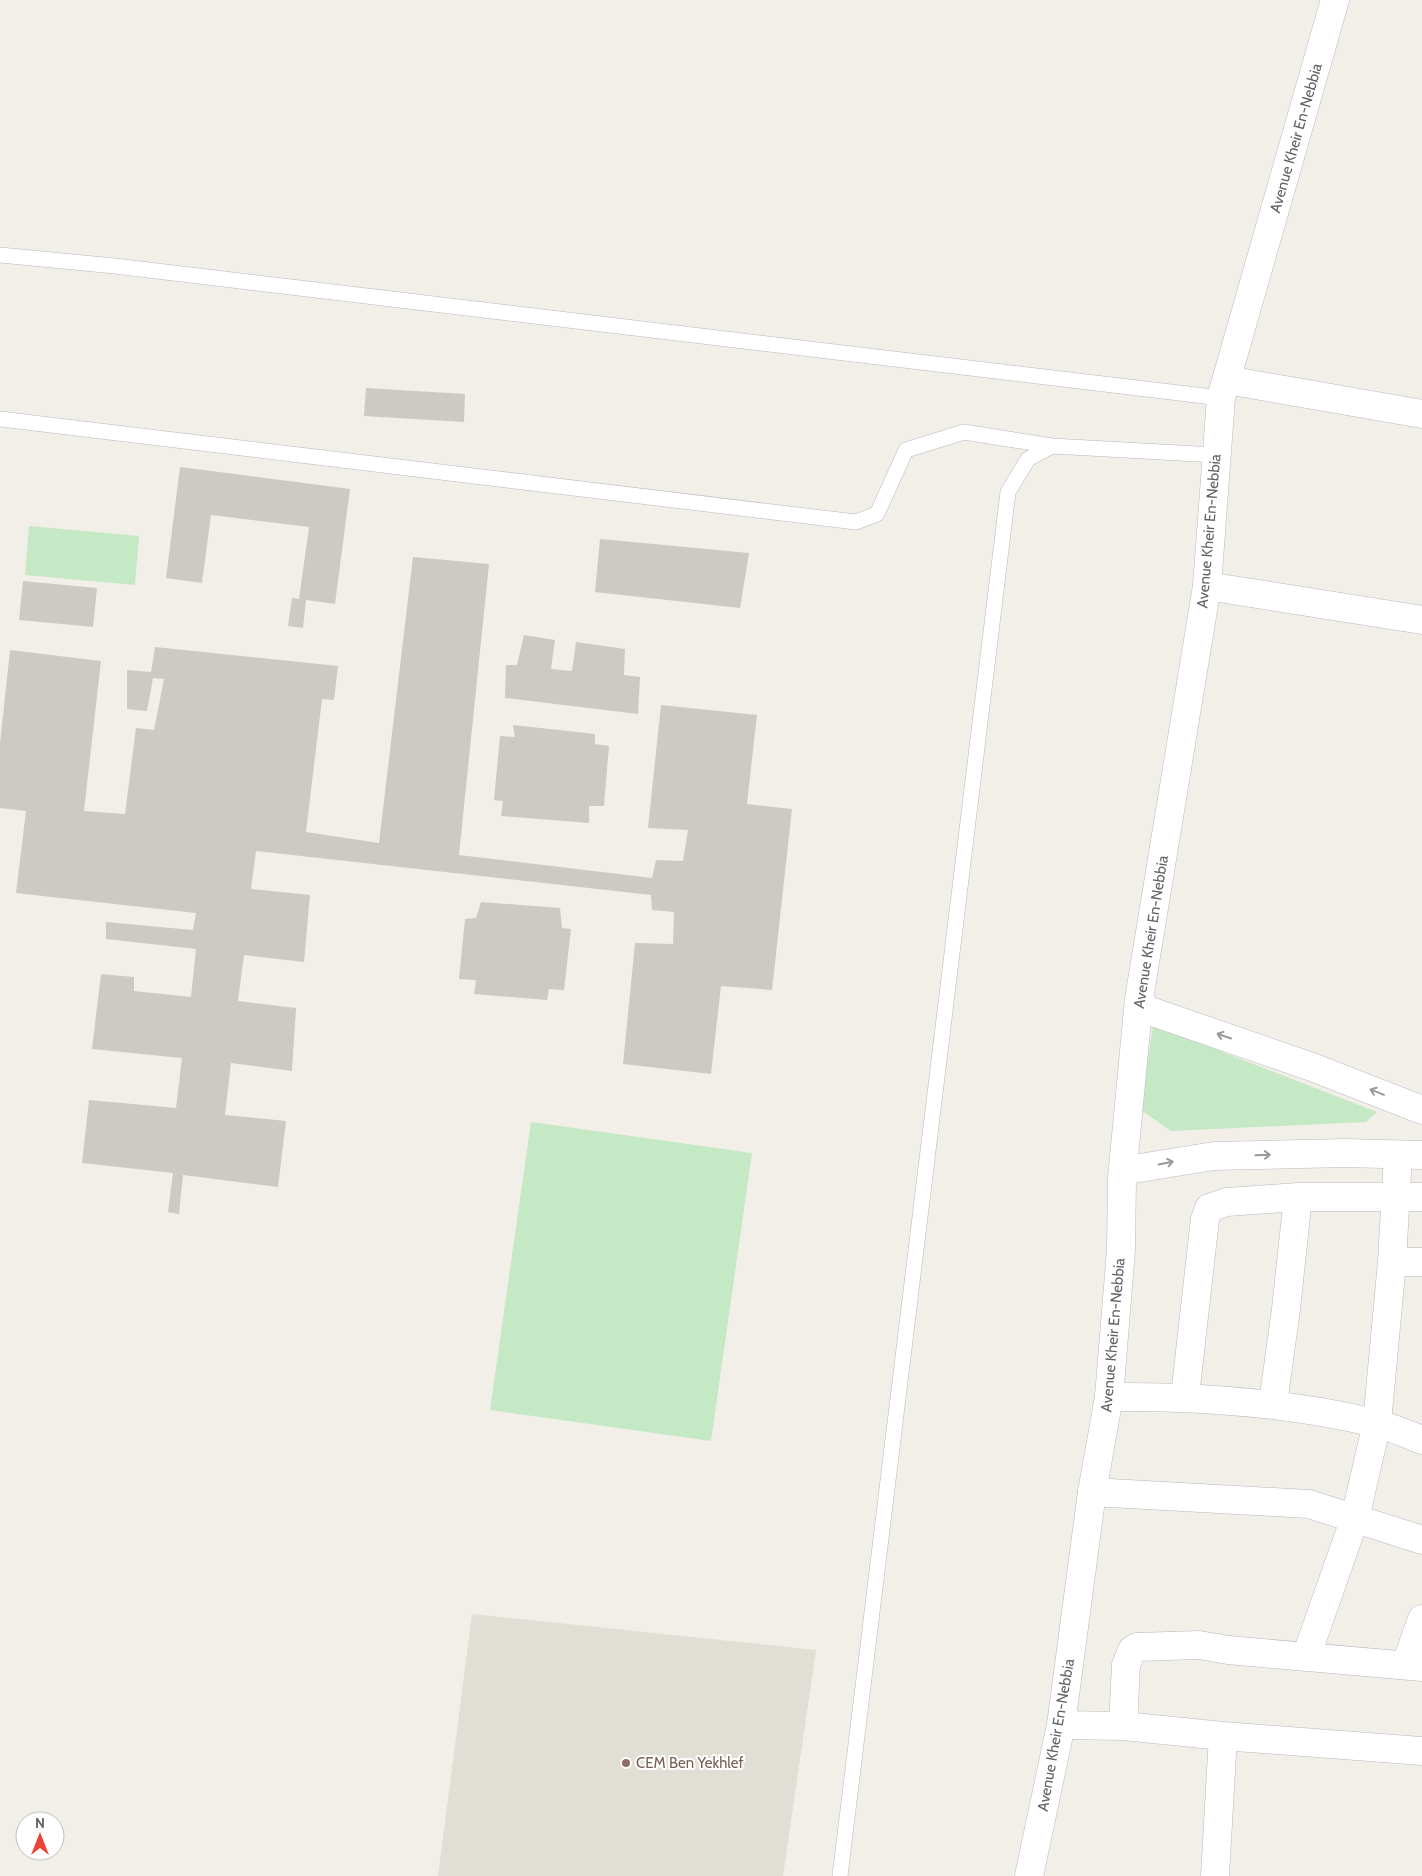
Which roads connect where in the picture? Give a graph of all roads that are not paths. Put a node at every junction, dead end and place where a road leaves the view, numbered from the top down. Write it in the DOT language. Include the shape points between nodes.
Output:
graph roads {
  1 [pos="1335,0"];
  2 [pos="0,255"];
  3 [pos="1224,389"];
  4 [pos="1422,414"];
  5 [pos="0,419"];
  6 [pos="1052,446"];
  7 [pos="1216,455"];
  8 [pos="1207,586"];
  9 [pos="1422,620"];
  10 [pos="1139,999"];
  11 [pos="1422,1110"];
  12 [pos="1410,1156"];
  13 [pos="1122,1178"];
  14 [pos="1409,1196"];
  15 [pos="1298,1197"];
  16 [pos="1392,1262"];
  17 [pos="1422,1262"];
  18 [pos="1185,1396"];
  19 [pos="1109,1397"];
  20 [pos="1273,1403"];
  21 [pos="1377,1423"];
  22 [pos="1422,1440"];
  23 [pos="1092,1492"];
  24 [pos="1355,1518"];
  25 [pos="1422,1540"];
  26 [pos="1422,1619"];
  27 [pos="1306,1656"];
  28 [pos="1414,1665"];
  29 [pos="1061,1725"];
  30 [pos="1123,1726"];
  31 [pos="1224,1736"];
  32 [pos="1422,1751"];
  33 [pos="840,1876"];
  34 [pos="1029,1876"];
  35 [pos="1215,1876"];
  1 -- 3 [label="street, Avenue Kheir En-Nebbia"];
  2 -- 3 [label="lane"];
  3 -- 4 [label="street"];
  3 -- 7 [label="street, Avenue Kheir En-Nebbia"];
  5 -- 6 [label="lane" via="856,522 877,514 906,450 964,432"];
  6 -- 7 [label="lane"];
  6 -- 33 [label="lane" via="1028,459 1008,492"];
  7 -- 8 [label="street, Avenue Kheir En-Nebbia"];
  8 -- 9 [label="street"];
  8 -- 10 [label="street, Avenue Kheir En-Nebbia"];
  11 -- 10 [label="street, one-way" via="1312,1067 1147,1010"];
  10 -- 13 [label="street, Avenue Kheir En-Nebbia"];
  13 -- 12 [label="street, one-way" via="1126,1170 1214,1156 1345,1153"];
  12 -- 14 [label="street"];
  13 -- 19 [label="street, Avenue Kheir En-Nebbia" via="1121,1250"];
  14 -- 15 [label="street"];
  14 -- 16 [label="street"];
  15 -- 18 [label="street" via="1227,1202 1215,1204 1207,1212"];
  15 -- 20 [label="street"];
  16 -- 17 [label="street"];
  16 -- 21 [label="street"];
  18 -- 19 [label="street"];
  18 -- 20 [label="street"];
  19 -- 23 [label="street, Avenue Kheir En-Nebbia"];
  20 -- 21 [label="street"];
  21 -- 22 [label="street"];
  21 -- 24 [label="street"];
  23 -- 24 [label="street" via="1300,1503"];
  23 -- 29 [label="street, Avenue Kheir En-Nebbia"];
  24 -- 25 [label="street"];
  24 -- 27 [label="street"];
  26 -- 28 [label="street"];
  27 -- 28 [label="street"];
  27 -- 30 [label="street" via="1199,1645 1137,1647 1132,1650 1126,1665"];
  29 -- 30 [label="street"];
  29 -- 34 [label="street, Avenue Kheir En-Nebbia"];
  30 -- 31 [label="street"];
  31 -- 32 [label="street"];
  31 -- 35 [label="street"];
}
